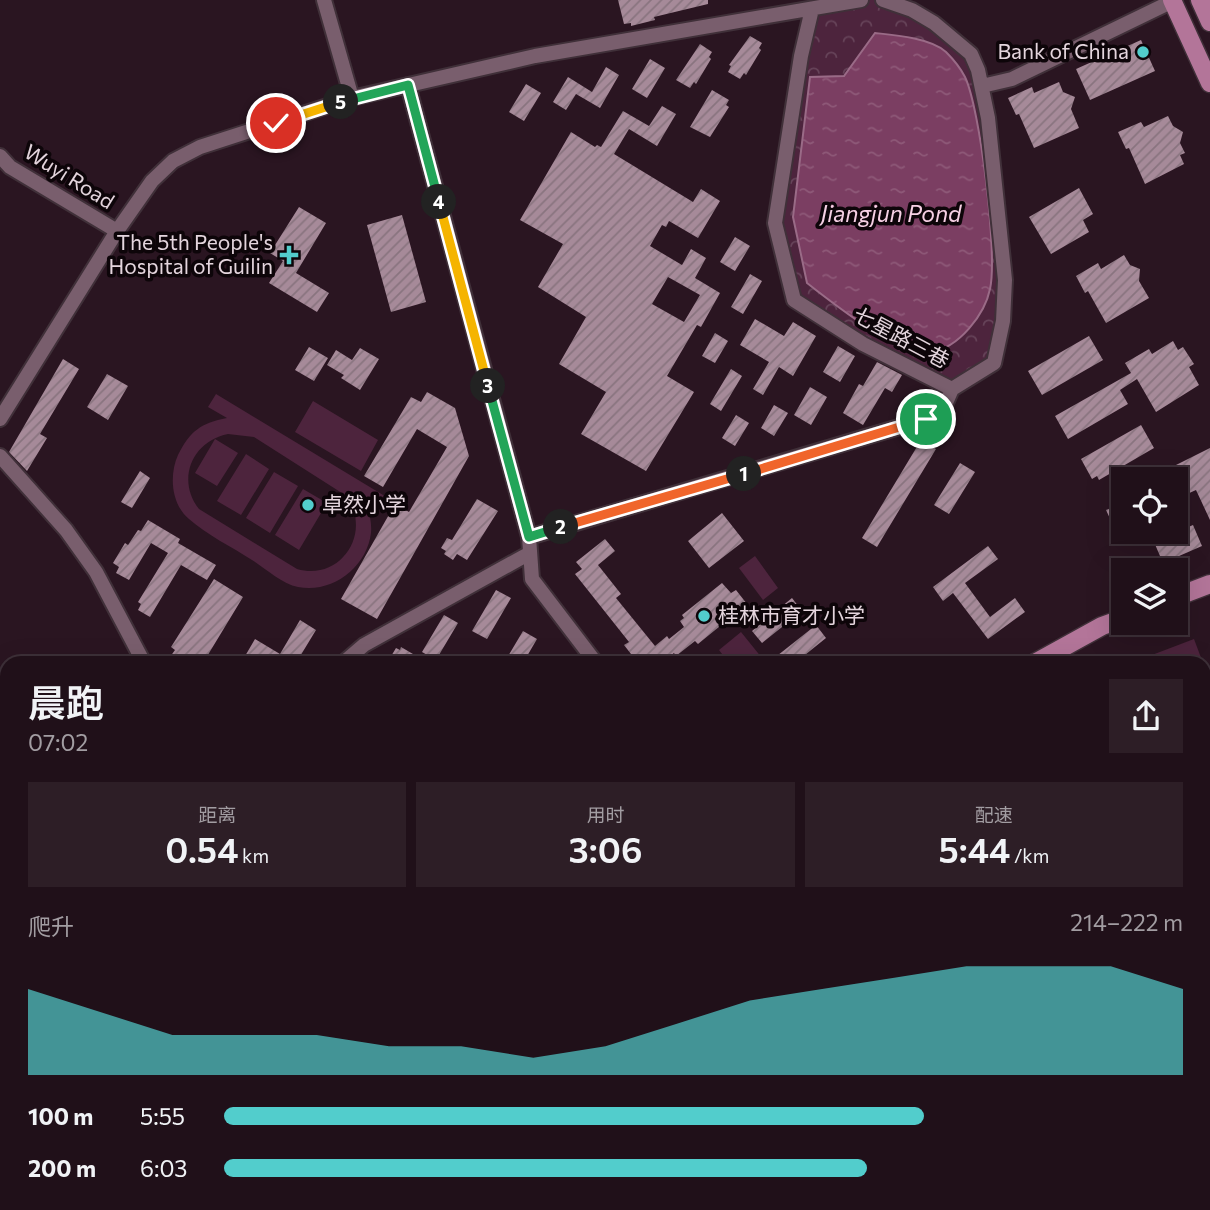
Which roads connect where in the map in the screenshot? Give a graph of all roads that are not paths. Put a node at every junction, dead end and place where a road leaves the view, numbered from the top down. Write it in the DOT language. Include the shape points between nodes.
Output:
graph roads {
  1 [pos="324,0"];
  2 [pos="861,0"];
  3 [pos="883,0"];
  4 [pos="1173,0"];
  5 [pos="1200,0"];
  6 [pos="812,9"];
  7 [pos="1210,22"];
  8 [pos="1210,83"];
  9 [pos="408,85"];
  10 [pos="982,86"];
  11 [pos="352,99"];
  12 [pos="0,156"];
  13 [pos="117,231"];
  14 [pos="952,389"];
  15 [pos="0,419"];
  16 [pos="0,456"];
  17 [pos="529,537"];
  18 [pos="530,554"];
  19 [pos="1210,584"];
  20 [pos="1188,592"];
  21 [pos="1111,623"];
  22 [pos="140,656"];
  23 [pos="351,656"];
  24 [pos="591,656"];
  25 [pos="1048,656"];
  1 -- 11 [label="street"];
  2 -- 6 [label="street"];
  3 -- 10 [label="street, 七星路三巷" via="912,10 955,39 971,54"];
  4 -- 8 [label="main road"];
  4 -- 10 [label="street" via="1012,79"];
  5 -- 7 [label="main road"];
  6 -- 9 [label="street" via="535,56"];
  6 -- 14 [label="street, 七星路三巷" via="775,223 794,300 863,344"];
  9 -- 11 [label="street"];
  9 -- 17 [label="street"];
  10 -- 14 [label="street, 七星路三巷" via="1004,280 1003,321 993,363"];
  11 -- 13 [label="street" via="200,147 173,161 152,181"];
  12 -- 13 [label="street, Wuyi Road" via="10,167"];
  13 -- 15 [label="street"];
  14 -- 17 [label="street" via="942,412 926,419"];
  16 -- 22 [label="street" via="66,530 96,572"];
  17 -- 18 [label="street"];
  18 -- 23 [label="street"];
  18 -- 24 [label="street" via="532,579"];
  19 -- 20 [label="main road"];
  21 -- 25 [label="main road"];
}
